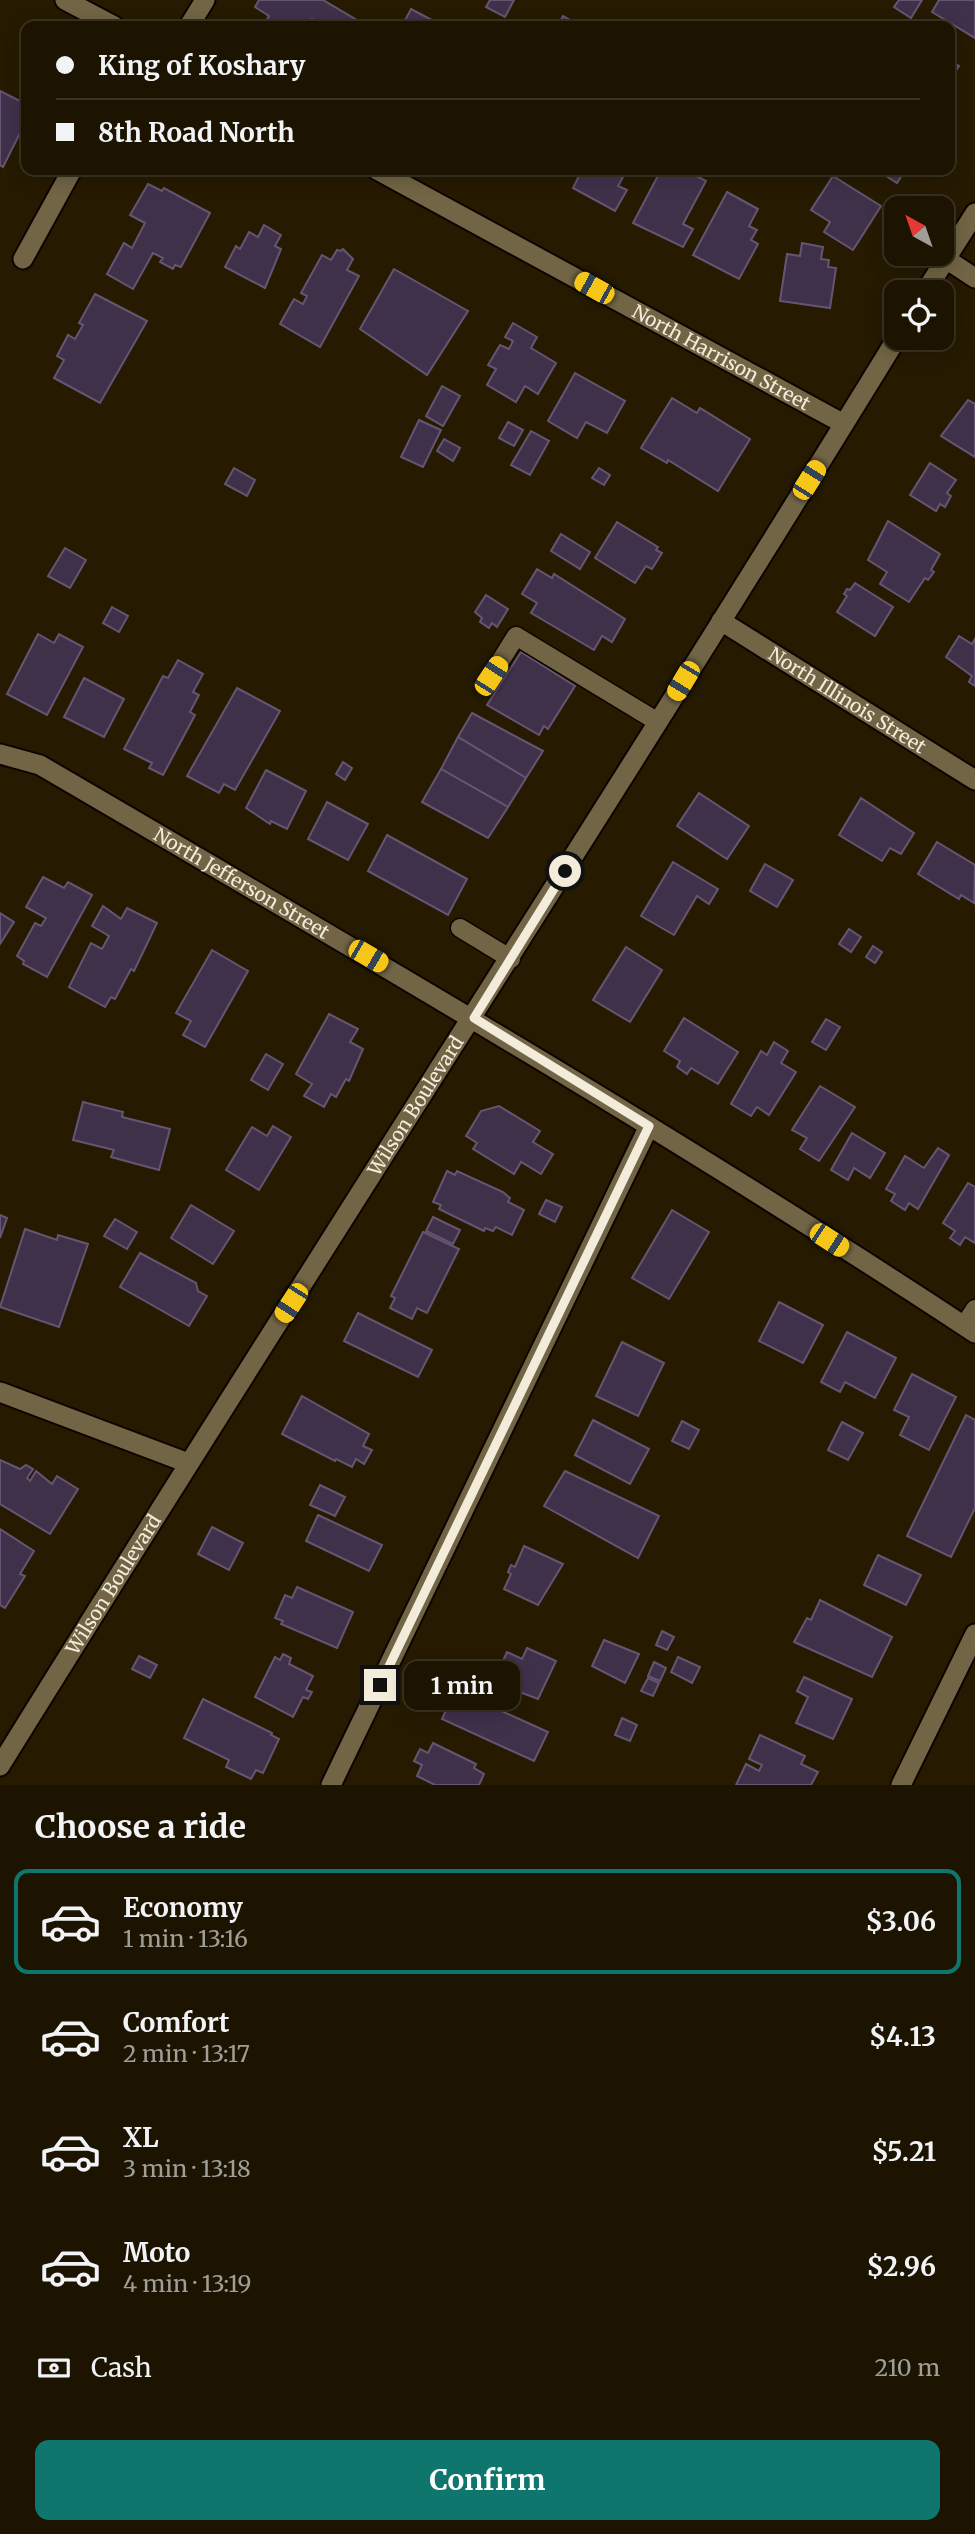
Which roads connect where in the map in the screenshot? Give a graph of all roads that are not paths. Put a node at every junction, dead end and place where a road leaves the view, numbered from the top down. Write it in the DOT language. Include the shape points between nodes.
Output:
graph roads {
  1 [pos="65,0"];
  2 [pos="205,0"];
  3 [pos="105,21"];
  4 [pos="192,21"];
  5 [pos="69,175"];
  6 [pos="386,175"];
  7 [pos="975,213"];
  8 [pos="954,246"];
  9 [pos="23,259"];
  10 [pos="954,264"];
  11 [pos="975,278"];
  12 [pos="890,350"];
  13 [pos="844,424"];
  14 [pos="720,621"];
  15 [pos="491,676"];
  16 [pos="658,722"];
  17 [pos="0,754"];
  18 [pos="975,780"];
  19 [pos="460,928"];
  20 [pos="511,959"];
  21 [pos="474,1018"];
  22 [pos="649,1126"];
  23 [pos="975,1309"];
  24 [pos="969,1330"];
  25 [pos="0,1392"];
  26 [pos="188,1463"];
  27 [pos="975,1634"];
  28 [pos="0,1766"];
  29 [pos="331,1785"];
  30 [pos="901,1785"];
  1 -- 3 [label="street"];
  2 -- 4 [label="street"];
  5 -- 9 [label="street"];
  6 -- 13 [label="street, North Harrison Street"];
  7 -- 8 [label="street"];
  10 -- 11 [label="street"];
  12 -- 13 [label="street, Wilson Boulevard"];
  13 -- 14 [label="street, Wilson Boulevard"];
  14 -- 16 [label="street, Wilson Boulevard"];
  14 -- 18 [label="street, North Illinois Street"];
  15 -- 16 [label="lane" via="516,636"];
  16 -- 20 [label="street, Wilson Boulevard"];
  17 -- 21 [label="street, North Jefferson Street" via="40,765"];
  19 -- 20 [label="lane"];
  20 -- 21 [label="street, Wilson Boulevard"];
  21 -- 22 [label="street, North Jefferson Street"];
  21 -- 26 [label="street, Wilson Boulevard"];
  22 -- 24 [label="street, North Jefferson Street"];
  22 -- 29 [label="street"];
  23 -- 24 [label="lane"];
  25 -- 26 [label="street"];
  26 -- 28 [label="street, Wilson Boulevard"];
  27 -- 30 [label="street"];
}
